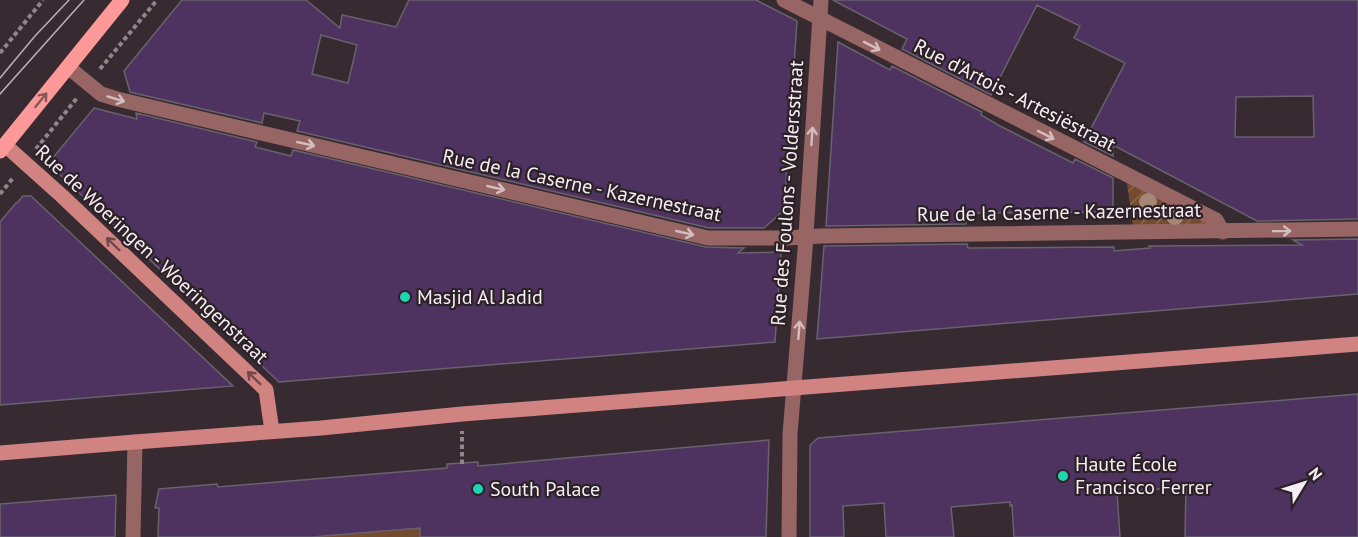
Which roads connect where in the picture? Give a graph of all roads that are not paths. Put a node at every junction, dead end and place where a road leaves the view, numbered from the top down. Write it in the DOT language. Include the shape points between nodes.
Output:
graph roads {
  1 [pos="122,0"];
  2 [pos="784,0"];
  3 [pos="821,0"];
  4 [pos="820,19"];
  5 [pos="68,68"];
  6 [pos="2,148"];
  7 [pos="1358,229"];
  8 [pos="1223,232"];
  9 [pos="806,237"];
  10 [pos="1358,344"];
  11 [pos="794,388"];
  12 [pos="272,431"];
  13 [pos="135,442"];
  14 [pos="0,453"];
  15 [pos="133,537"];
  16 [pos="789,537"];
  1 -- 5 [label="main road"];
  2 -- 4 [label="street, Rue d'Artois - Artesiëstraat"];
  3 -- 4 [label="street, Rue des Foulons - Voldersstraat"];
  4 -- 8 [label="street, Rue d'Artois - Artesiëstraat, one-way" via="1216,220"];
  9 -- 4 [label="street, Rue des Foulons - Voldersstraat, one-way"];
  6 -- 5 [label="main road, one-way"];
  5 -- 9 [label="street, Rue de la Caserne - Kazernestraat, one-way" via="100,94 117,99 708,238"];
  12 -- 6 [label="street, Rue de Woeringen - Woeringenstraat, one-way" via="266,390 62,196"];
  8 -- 7 [label="street, Rue de la Caserne - Kazernestraat, one-way"];
  8 -- 9 [label="street, Rue de la Caserne - Kazernestraat"];
  11 -- 9 [label="street, Rue des Foulons - Voldersstraat, one-way"];
  10 -- 11 [label="street"];
  11 -- 12 [label="street"];
  11 -- 16 [label="street, Rue des Foulons - Voldersstraat"];
  12 -- 13 [label="street"];
  13 -- 14 [label="street"];
  13 -- 15 [label="street"];
}
